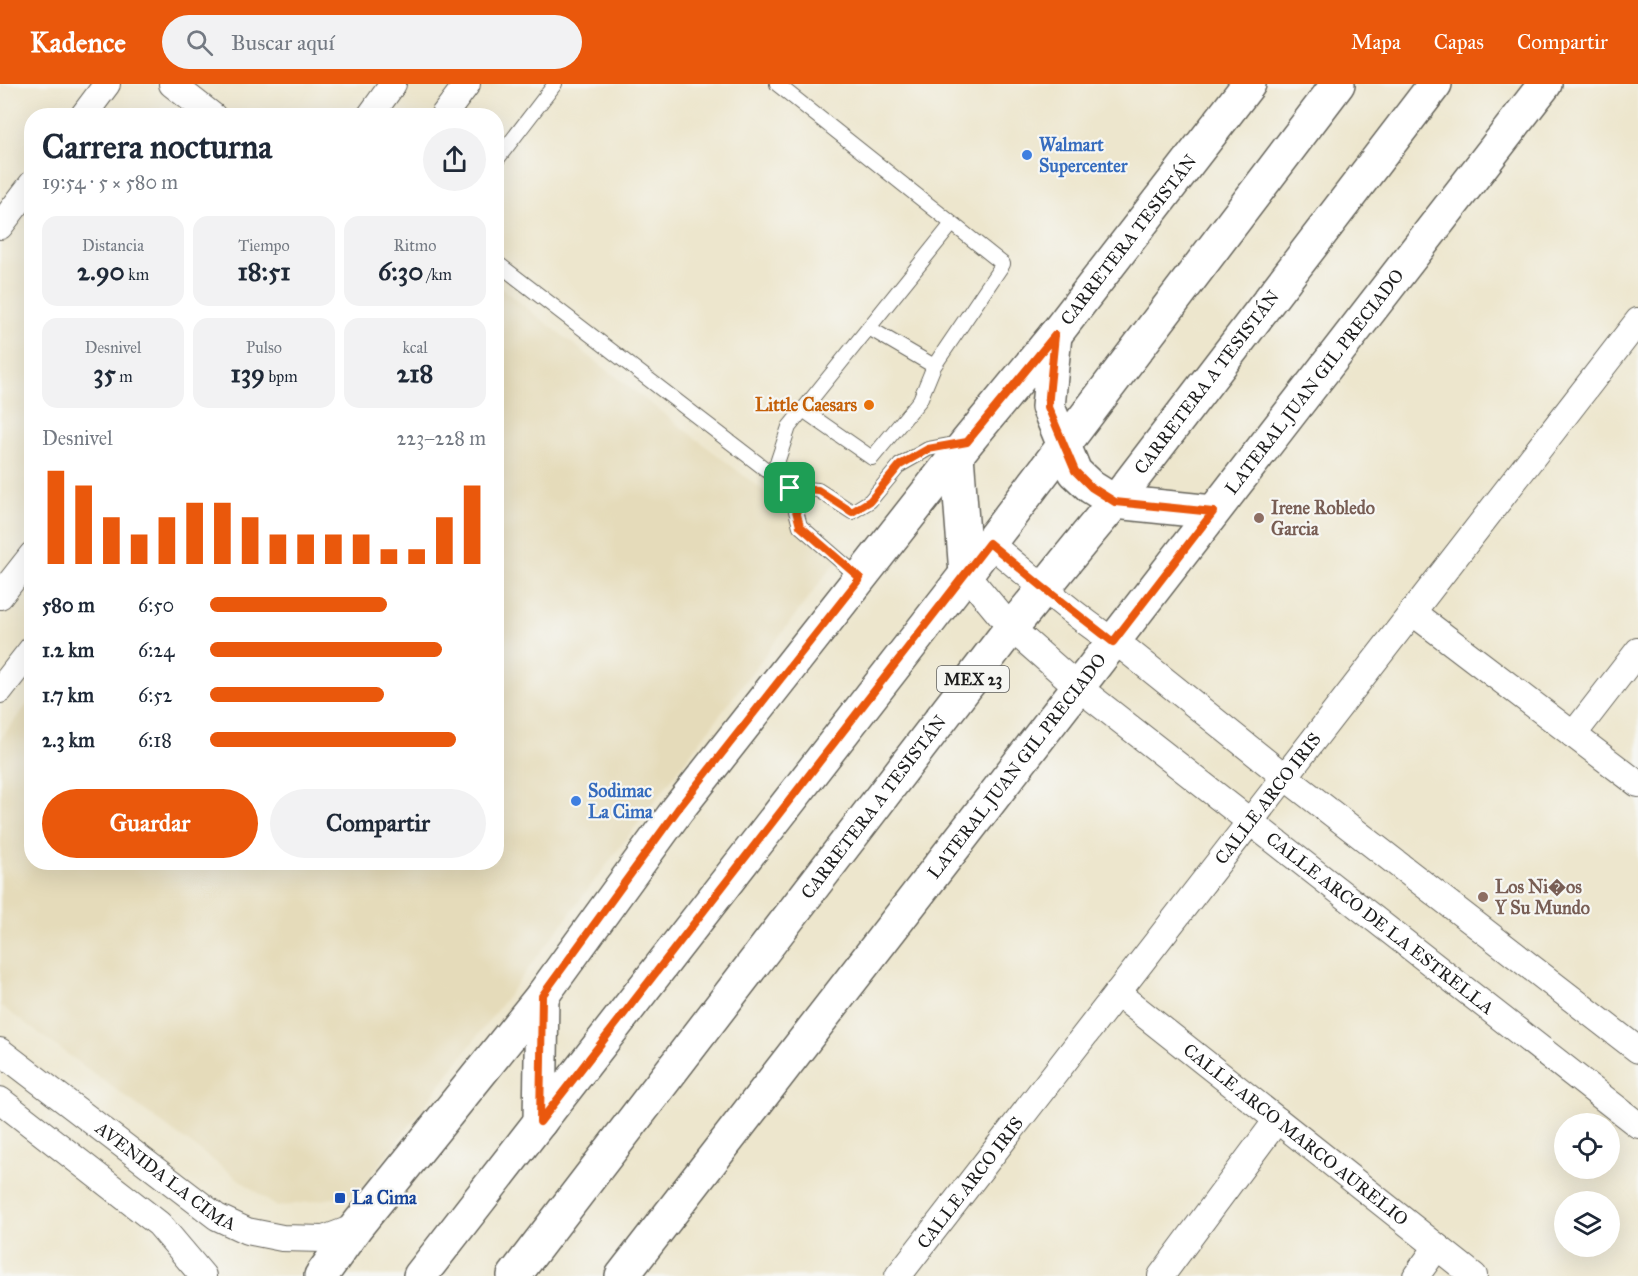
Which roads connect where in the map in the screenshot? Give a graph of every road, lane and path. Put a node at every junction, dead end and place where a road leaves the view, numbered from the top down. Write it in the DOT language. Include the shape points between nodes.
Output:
graph roads {
  1 [pos="107,84"];
  2 [pos="172,84"];
  3 [pos="393,84"];
  4 [pos="467,84"];
  5 [pos="555,84"];
  6 [pos="777,84"];
  7 [pos="1249,84"];
  8 [pos="1338,84"];
  9 [pos="1435,84"];
  10 [pos="1545,84"];
  11 [pos="89,108"];
  12 [pos="203,108"];
  13 [pos="376,108"];
  14 [pos="449,108"];
  15 [pos="504,151"];
  16 [pos="24,194"];
  17 [pos="952,224"];
  18 [pos="0,226"];
  19 [pos="504,268"];
  20 [pos="1638,321"];
  21 [pos="869,328"];
  22 [pos="1055,335"];
  23 [pos="934,366"];
  24 [pos="803,410"];
  25 [pos="1064,446"];
  26 [pos="962,448"];
  27 [pos="773,476"];
  28 [pos="790,488"];
  29 [pos="1115,502"];
  30 [pos="1213,512"];
  31 [pos="989,543"];
  32 [pos="24,565"];
  33 [pos="966,574"];
  34 [pos="860,578"];
  35 [pos="1045,589"];
  36 [pos="0,596"];
  37 [pos="1412,612"];
  38 [pos="1011,628"];
  39 [pos="1113,642"];
  40 [pos="1638,651"];
  41 [pos="24,659"];
  42 [pos="1078,687"];
  43 [pos="0,690"];
  44 [pos="1573,735"];
  45 [pos="1285,777"];
  46 [pos="1638,784"];
  47 [pos="1251,820"];
  48 [pos="1117,993"];
  49 [pos="542,996"];
  50 [pos="1638,1050"];
  51 [pos="0,1051"];
  52 [pos="0,1100"];
  53 [pos="1277,1120"];
  54 [pos="540,1122"];
  55 [pos="1638,1125"];
  56 [pos="142,1160"];
  57 [pos="120,1194"];
  58 [pos="356,1227"];
  59 [pos="442,1247"];
  60 [pos="1437,1247"];
  61 [pos="203,1276"];
  62 [pos="321,1276"];
  63 [pos="407,1276"];
  64 [pos="420,1276"];
  65 [pos="514,1276"];
  66 [pos="622,1276"];
  67 [pos="898,1276"];
  68 [pos="1161,1276"];
  69 [pos="1416,1276"];
  70 [pos="1474,1276"];
  1 -- 11 [label="street"];
  2 -- 12 [label="street"];
  3 -- 13 [label="street"];
  4 -- 14 [label="street"];
  5 -- 15 [label="lane"];
  6 -- 17 [label="lane"];
  7 -- 22 [label="main road, CARRETERA TESISTÁN"];
  8 -- 25 [label="main road"];
  9 -- 29 [label="main road, CARRETERA A TESISTÁN / MEX 23"];
  10 -- 30 [label="main road, LATERAL JUAN GIL PRECIADO"];
  16 -- 18 [label="street"];
  17 -- 21 [label="lane"];
  17 -- 23 [label="lane" via="1004,264"];
  19 -- 27 [label="lane"];
  20 -- 37 [label="street, CALLE ARCO IRIS"];
  21 -- 23 [label="lane"];
  21 -- 24 [label="lane"];
  22 -- 25 [label="main road" via="1048,407"];
  22 -- 26 [label="main road, CARRETERA TESISTÁN"];
  23 -- 24 [label="lane" via="920,400 872,458"];
  24 -- 27 [label="lane" via="789,427"];
  25 -- 29 [label="main road" via="1075,471"];
  25 -- 31 [label="main road"];
  26 -- 28 [label="lane" via="928,449 900,465 870,501 852,512 818,490"];
  26 -- 33 [label="main road"];
  26 -- 34 [label="main road, CARRETERA TESISTÁN"];
  27 -- 28 [label="lane"];
  28 -- 34 [label="lane" via="800,526"];
  29 -- 30 [label="main road"];
  29 -- 35 [label="main road, CARRETERA A TESISTÁN / MEX 23"];
  30 -- 39 [label="main road, LATERAL JUAN GIL PRECIADO"];
  31 -- 33 [label="main road"];
  31 -- 35 [label="street"];
  32 -- 36 [label="street"];
  33 -- 38 [label="street, CALLE ARCO DE LA ESTRELLA"];
  33 -- 54 [label="main road"];
  34 -- 49 [label="main road, CARRETERA TESISTÁN" via="678,809"];
  35 -- 38 [label="main road, CARRETERA A TESISTÁN / MEX 23"];
  35 -- 39 [label="street"];
  37 -- 44 [label="street"];
  37 -- 45 [label="street, CALLE ARCO IRIS"];
  38 -- 42 [label="street, CALLE ARCO DE LA ESTRELLA"];
  38 -- 65 [label="main road, CARRETERA A TESISTÁN / MEX 23"];
  39 -- 42 [label="main road, LATERAL JUAN GIL PRECIADO"];
  39 -- 45 [label="street"];
  40 -- 44 [label="street"];
  41 -- 43 [label="street"];
  42 -- 47 [label="street, CALLE ARCO DE LA ESTRELLA"];
  42 -- 66 [label="main road, LATERAL JUAN GIL PRECIADO"];
  44 -- 46 [label="street"];
  45 -- 47 [label="street, CALLE ARCO IRIS"];
  45 -- 50 [label="street"];
  47 -- 48 [label="street, CALLE ARCO IRIS"];
  47 -- 55 [label="street, CALLE ARCO DE LA ESTRELLA"];
  48 -- 53 [label="street, CALLE ARCO MARCO AURELIO"];
  48 -- 67 [label="street, CALLE ARCO IRIS"];
  49 -- 54 [label="main road"];
  49 -- 58 [label="main road, CARRETERA TESISTÁN"];
  51 -- 56 [label="street, AVENIDA LA CIMA"];
  52 -- 57 [label="street"];
  53 -- 60 [label="street, CALLE ARCO MARCO AURELIO"];
  53 -- 68 [label="street"];
  54 -- 59 [label="main road"];
  56 -- 57 [label="street"];
  56 -- 58 [label="street, AVENIDA LA CIMA" via="217,1217 247,1231 282,1238 324,1239"];
  57 -- 61 [label="street" via="159,1224"];
  58 -- 62 [label="main road, CARRETERA TESISTÁN"];
  59 -- 63 [label="main road"];
  59 -- 64 [label="main road"];
  60 -- 69 [label="street"];
  60 -- 70 [label="street, CALLE ARCO MARCO AURELIO"];
}
